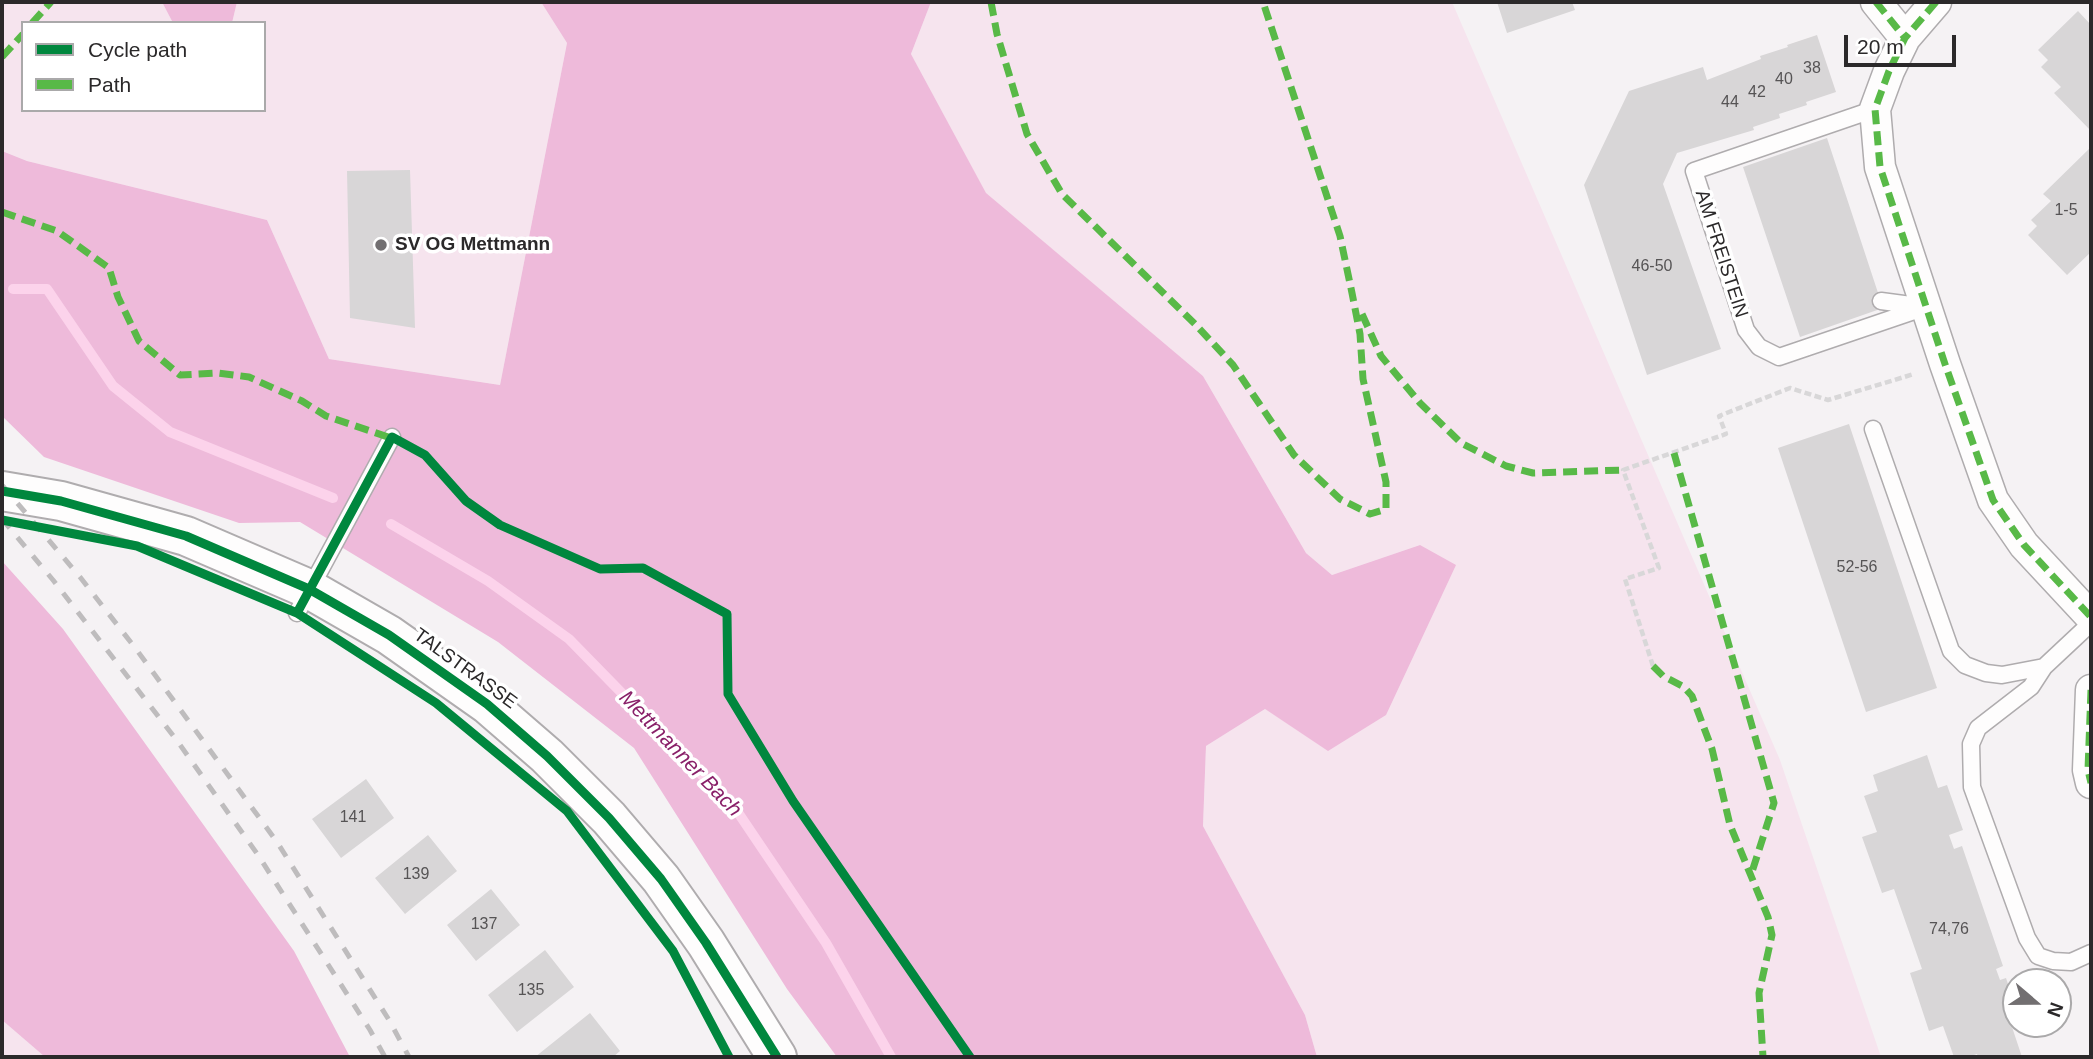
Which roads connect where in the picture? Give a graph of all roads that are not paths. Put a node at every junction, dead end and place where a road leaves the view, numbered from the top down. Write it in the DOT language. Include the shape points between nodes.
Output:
graph roads {
  1 [pos="1876,2"];
  2 [pos="1936,2"];
  3 [pos="1905,38"];
  4 [pos="1875,109"];
  5 [pos="1881,301"];
  6 [pos="1926,307"];
  7 [pos="1873,429"];
  8 [pos="392,437"];
  9 [pos="2,491"];
  10 [pos="303,601"];
  11 [pos="2091,617"];
  12 [pos="2091,623"];
  13 [pos="2044,667"];
  14 [pos="2091,690"];
  15 [pos="2091,783"];
  16 [pos="2091,953"];
  17 [pos="777,1057"];
  1 -- 3 [label="street"];
  2 -- 3 [label="street"];
  3 -- 4 [label="street"];
  4 -- 6 [label="street" via="1880,167"];
  4 -- 6 [label="lane, AM FREISTEIN" via="1694,171 1746,330 1759,347 1779,357"];
  5 -- 6 [label="lane"];
  6 -- 11 [label="street" via="1993,500 2024,545"];
  7 -- 13 [label="lane" via="1951,651 1965,665 1986,673 2002,675"];
  8 -- 10 [label="lane"];
  9 -- 10 [label="main road, TALSTRASSE" via="61,501 186,536"];
  10 -- 17 [label="main road, TALSTRASSE" via="389,635 487,704 565,773 661,878"];
  12 -- 13 [label="lane"];
  13 -- 16 [label="lane" via="2031,687 1978,727 1971,744 1972,787 2038,956 2071,962"];
  14 -- 15 [label="street"];
}
